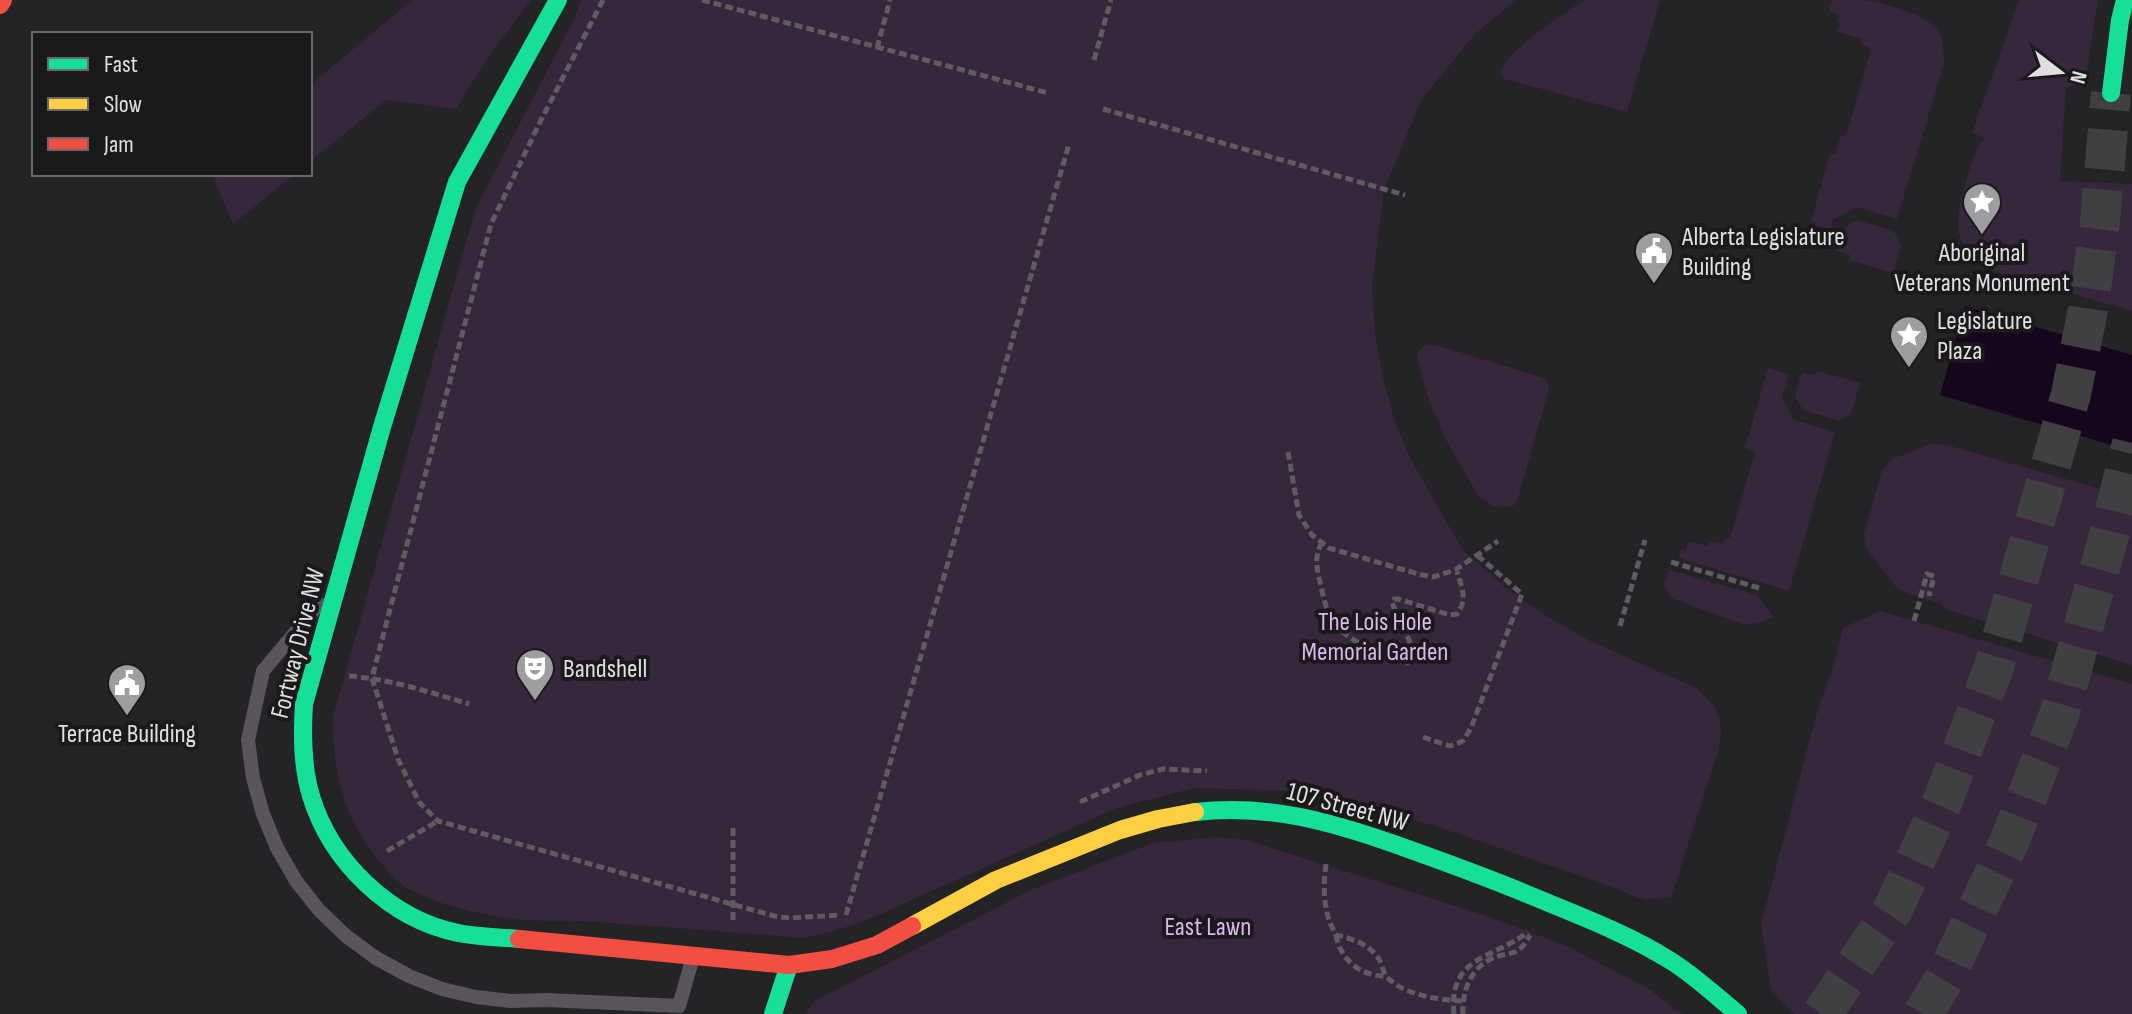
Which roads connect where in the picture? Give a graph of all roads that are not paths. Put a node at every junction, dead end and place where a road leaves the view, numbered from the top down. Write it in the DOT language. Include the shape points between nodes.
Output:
graph roads {
  1 [pos="3,0"];
  2 [pos="558,0"];
  3 [pos="2125,0"];
  4 [pos="0,5"];
  5 [pos="2111,93"];
  6 [pos="338,582"];
  7 [pos="693,955"];
  8 [pos="789,965"];
  9 [pos="773,1014"];
  10 [pos="1738,1014"];
  1 -- 4 [label="street"];
  2 -- 6 [label="street, Fortway Drive NW" via="457,182"];
  3 -- 5 [label="street"];
  6 -- 7 [label="street, Fortway Drive NW" via="304,704 301,734 303,765 321,823 355,871 402,911 458,933"];
  6 -- 7 [label="lane" via="263,671 248,740 253,778 277,848 319,910 376,958 442,989 476,997 679,1006"];
  7 -- 8 [label="street, Fortway Drive NW"];
  8 -- 9 [label="street"];
  8 -- 10 [label="street, 107 Street NW" via="877,945 996,880 1120,830 1197,812 1237,809 1351,829 1598,923 1670,960"];
}
